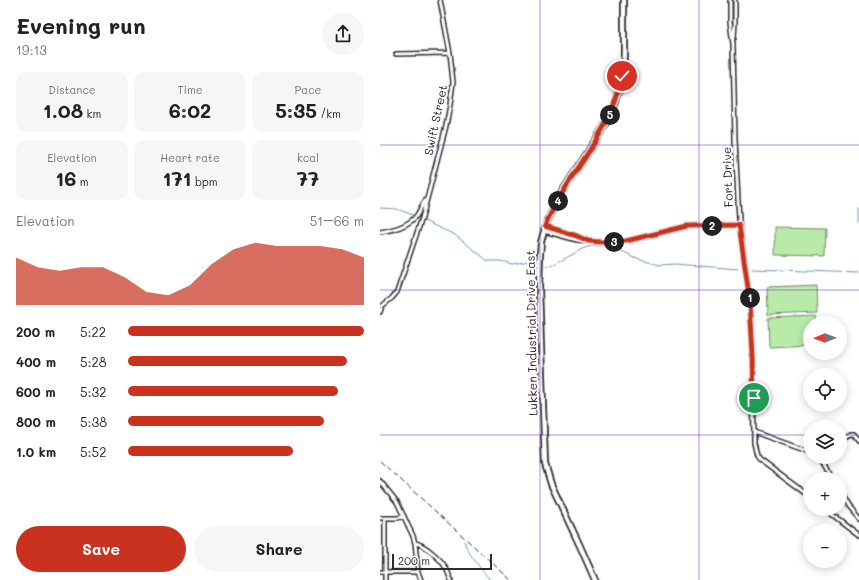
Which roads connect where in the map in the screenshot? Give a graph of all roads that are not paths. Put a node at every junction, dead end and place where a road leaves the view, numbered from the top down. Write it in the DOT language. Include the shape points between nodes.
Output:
graph roads {
  1 [pos="440,0"];
  2 [pos="730,0"];
  3 [pos="735,0"];
  4 [pos="623,1"];
  5 [pos="733,44"];
  6 [pos="450,53"];
  7 [pos="396,54"];
  8 [pos="428,196"];
  9 [pos="739,225"];
  10 [pos="544,228"];
  11 [pos="380,232"];
  12 [pos="380,312"];
  13 [pos="754,432"];
  14 [pos="847,436"];
  15 [pos="859,441"];
  16 [pos="803,450"];
  17 [pos="380,481"];
  18 [pos="803,492"];
  19 [pos="847,504"];
  20 [pos="404,516"];
  21 [pos="834,516"];
  22 [pos="380,518"];
  23 [pos="385,518"];
  24 [pos="859,519"];
  25 [pos="859,535"];
  26 [pos="415,543"];
  27 [pos="380,572"];
  28 [pos="385,572"];
  29 [pos="418,572"];
  30 [pos="385,580"];
  31 [pos="421,580"];
  32 [pos="451,580"];
  33 [pos="595,580"];
  1 -- 6 [label="street, Swift Street"];
  2 -- 5 [label="street, Fort Drive"];
  3 -- 5 [label="street, Fort Drive"];
  4 -- 10 [label="main road, Lukken Industrial Drive East" via="624,51 616,102 606,124 562,192"];
  5 -- 9 [label="street, Fort Drive"];
  6 -- 7 [label="street"];
  6 -- 8 [label="street, Swift Street" via="453,82 450,105"];
  8 -- 11 [label="street, Swift Street" via="409,223"];
  8 -- 12 [label="street, Swift Street" via="397,292 382,306"];
  9 -- 10 [label="street" via="687,226 626,241 600,242"];
  9 -- 13 [label="street, Fort Drive" via="750,302"];
  10 -- 33 [label="main road, Lukken Industrial Drive East" via="540,248 539,289 545,464 551,484"];
  13 -- 16 [label="street"];
  13 -- 18 [label="street, Fort Drive" via="754,444 760,460"];
  14 -- 15 [label="street" via="854,434"];
  17 -- 20 [label="street"];
  19 -- 24 [label="street"];
  20 -- 23 [label="street"];
  20 -- 26 [label="street"];
  21 -- 25 [label="street"];
  22 -- 23 [label="street"];
  23 -- 28 [label="street"];
  26 -- 29 [label="street"];
  26 -- 32 [label="street" via="425,547 445,566"];
  27 -- 28 [label="street"];
  28 -- 29 [label="street"];
  28 -- 30 [label="street"];
  29 -- 31 [label="street"];
}
